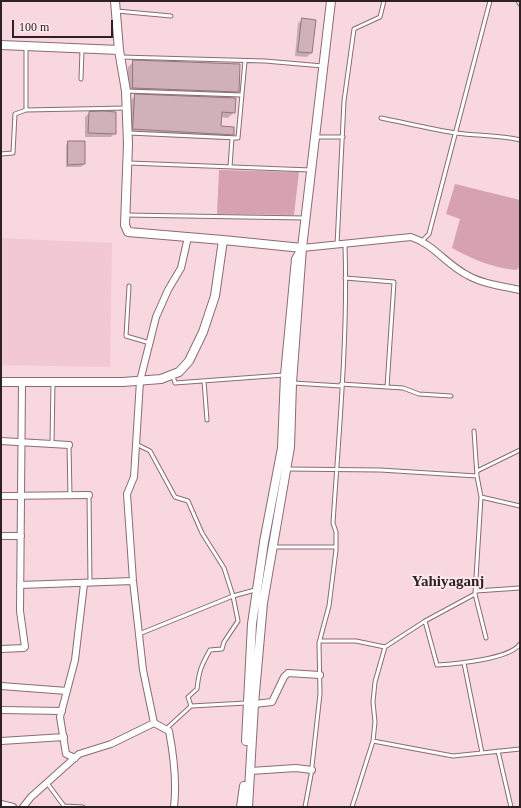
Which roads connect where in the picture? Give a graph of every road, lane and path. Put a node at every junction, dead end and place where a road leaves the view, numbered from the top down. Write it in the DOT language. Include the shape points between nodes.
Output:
graph roads {
  1 [pos="115,1"];
  2 [pos="331,1"];
  3 [pos="384,1"];
  4 [pos="490,1"];
  5 [pos="518,1"];
  6 [pos="520,4"];
  7 [pos="116,11"];
  8 [pos="171,16"];
  9 [pos="1,45"];
  10 [pos="26,46"];
  11 [pos="82,48"];
  12 [pos="120,53"];
  13 [pos="245,60"];
  14 [pos="323,66"];
  15 [pos="81,79"];
  16 [pos="126,91"];
  17 [pos="242,95"];
  18 [pos="126,108"];
  19 [pos="26,110"];
  20 [pos="381,118"];
  21 [pos="127,133"];
  22 [pos="456,133"];
  23 [pos="315,136"];
  24 [pos="343,137"];
  25 [pos="232,138"];
  26 [pos="520,140"];
  27 [pos="1,154"];
  28 [pos="127,163"];
  29 [pos="230,167"];
  30 [pos="311,170"];
  31 [pos="126,215"];
  32 [pos="305,218"];
  33 [pos="188,237"];
  34 [pos="223,240"];
  35 [pos="422,240"];
  36 [pos="344,244"];
  37 [pos="337,245"];
  38 [pos="302,248"];
  39 [pos="345,278"];
  40 [pos="129,286"];
  41 [pos="520,290"];
  42 [pos="150,343"];
  43 [pos="172,375"];
  44 [pos="285,375"];
  45 [pos="140,381"];
  46 [pos="204,381"];
  47 [pos="1,382"];
  48 [pos="22,382"];
  49 [pos="53,382"];
  50 [pos="292,383"];
  51 [pos="341,386"];
  52 [pos="387,387"];
  53 [pos="451,396"];
  54 [pos="207,420"];
  55 [pos="474,430"];
  56 [pos="1,441"];
  57 [pos="22,442"];
  58 [pos="52,444"];
  59 [pos="136,444"];
  60 [pos="69,445"];
  61 [pos="520,450"];
  62 [pos="287,469"];
  63 [pos="336,469"];
  64 [pos="477,470"];
  65 [pos="477,476"];
  66 [pos="89,495"];
  67 [pos="1,496"];
  68 [pos="21,496"];
  69 [pos="70,496"];
  70 [pos="481,497"];
  71 [pos="520,506"];
  72 [pos="1,536"];
  73 [pos="21,536"];
  74 [pos="272,547"];
  75 [pos="336,547"];
  76 [pos="134,581"];
  77 [pos="87,584"];
  78 [pos="20,585"];
  79 [pos="520,588"];
  80 [pos="257,590"];
  81 [pos="476,592"];
  82 [pos="233,596"];
  83 [pos="425,621"];
  84 [pos="139,634"];
  85 [pos="486,638"];
  86 [pos="320,642"];
  87 [pos="520,644"];
  88 [pos="385,647"];
  89 [pos="1,649"];
  90 [pos="464,663"];
  91 [pos="320,675"];
  92 [pos="1,686"];
  93 [pos="67,691"];
  94 [pos="251,704"];
  95 [pos="191,706"];
  96 [pos="1,710"];
  97 [pos="62,711"];
  98 [pos="154,722"];
  99 [pos="166,729"];
  100 [pos="64,737"];
  101 [pos="1,741"];
  102 [pos="373,741"];
  103 [pos="520,749"];
  104 [pos="498,751"];
  105 [pos="482,753"];
  106 [pos="75,758"];
  107 [pos="312,770"];
  108 [pos="250,771"];
  109 [pos="47,783"];
  110 [pos="1,804"];
  111 [pos="13,807"];
  112 [pos="23,807"];
  113 [pos="83,807"];
  114 [pos="174,807"];
  115 [pos="241,807"];
  116 [pos="248,807"];
  117 [pos="305,807"];
  118 [pos="352,807"];
  119 [pos="511,807"];
  1 -- 7 [label="street"];
  2 -- 14 [label="street"];
  3 -- 24 [label="lane" via="380,17 354,29 344,100"];
  4 -- 22 [label="lane"];
  5 -- 6 [label="lane"];
  7 -- 8 [label="lane"];
  7 -- 12 [label="street"];
  9 -- 10 [label="street"];
  10 -- 11 [label="street"];
  10 -- 19 [label="lane"];
  11 -- 12 [label="street"];
  11 -- 15 [label="lane"];
  12 -- 13 [label="lane"];
  12 -- 16 [label="street"];
  13 -- 14 [label="lane"];
  13 -- 17 [label="lane"];
  14 -- 23 [label="street"];
  16 -- 17 [label="lane"];
  16 -- 18 [label="street"];
  17 -- 25 [label="lane" via="238,138"];
  18 -- 19 [label="lane"];
  18 -- 21 [label="street"];
  19 -- 27 [label="lane" via="15,114 13,153"];
  20 -- 22 [label="lane"];
  21 -- 25 [label="lane"];
  21 -- 28 [label="street"];
  22 -- 26 [label="lane"];
  22 -- 35 [label="lane" via="429,234"];
  23 -- 24 [label="lane"];
  23 -- 30 [label="street"];
  24 -- 37 [label="lane"];
  25 -- 29 [label="lane"];
  28 -- 29 [label="lane"];
  28 -- 31 [label="street"];
  29 -- 30 [label="lane"];
  30 -- 32 [label="street"];
  31 -- 32 [label="lane"];
  31 -- 33 [label="street" via="128,232"];
  32 -- 38 [label="street"];
  33 -- 34 [label="street"];
  33 -- 42 [label="street" via="181,268 156,317"];
  34 -- 38 [label="street"];
  34 -- 43 [label="street" via="215,296 203,332 189,361 179,372"];
  35 -- 36 [label="street" via="411,237"];
  35 -- 41 [label="street" via="466,274 485,283"];
  36 -- 37 [label="street"];
  36 -- 39 [label="lane"];
  37 -- 38 [label="street"];
  38 -- 44 [label="street" via="296,259"];
  38 -- 50 [label="street"];
  39 -- 51 [label="lane"];
  39 -- 52 [label="lane" via="394,282"];
  40 -- 42 [label="lane" via="126,336"];
  42 -- 45 [label="street"];
  43 -- 45 [label="street"];
  43 -- 46 [label="lane" via="175,383"];
  44 -- 46 [label="lane"];
  44 -- 80 [label="street" via="282,448"];
  45 -- 49 [label="street"];
  45 -- 59 [label="street"];
  46 -- 54 [label="lane"];
  47 -- 48 [label="street"];
  48 -- 49 [label="street"];
  48 -- 57 [label="street"];
  49 -- 58 [label="lane"];
  50 -- 51 [label="lane"];
  50 -- 62 [label="street"];
  51 -- 52 [label="lane"];
  51 -- 63 [label="lane"];
  52 -- 53 [label="lane" via="403,388 419,394"];
  55 -- 64 [label="lane"];
  56 -- 57 [label="street"];
  57 -- 58 [label="street"];
  57 -- 68 [label="street"];
  58 -- 60 [label="street"];
  59 -- 76 [label="street" via="134,477 127,494"];
  59 -- 82 [label="lane" via="150,451 175,496 188,501 202,532 224,568"];
  60 -- 69 [label="lane"];
  61 -- 64 [label="lane"];
  62 -- 63 [label="lane"];
  62 -- 74 [label="street"];
  63 -- 65 [label="lane"];
  63 -- 75 [label="lane" via="333,523"];
  64 -- 65 [label="lane"];
  65 -- 70 [label="lane"];
  66 -- 69 [label="street"];
  66 -- 77 [label="lane"];
  67 -- 68 [label="street"];
  68 -- 69 [label="street"];
  68 -- 73 [label="street"];
  70 -- 71 [label="lane"];
  70 -- 81 [label="lane"];
  72 -- 73 [label="street"];
  73 -- 78 [label="street"];
  74 -- 75 [label="lane"];
  74 -- 94 [label="street"];
  75 -- 86 [label="lane" via="329,606"];
  76 -- 77 [label="street"];
  76 -- 84 [label="street"];
  77 -- 78 [label="street"];
  77 -- 93 [label="street" via="75,660"];
  78 -- 89 [label="street" via="20,611 25,647"];
  79 -- 81 [label="lane"];
  80 -- 82 [label="lane"];
  80 -- 94 [label="street" via="252,624"];
  81 -- 83 [label="lane"];
  81 -- 85 [label="lane"];
  82 -- 84 [label="lane"];
  82 -- 95 [label="lane" via="238,621 222,649 210,650 199,672 197,689 188,697"];
  83 -- 88 [label="lane"];
  83 -- 90 [label="lane" via="437,665"];
  84 -- 98 [label="street" via="143,670"];
  86 -- 88 [label="lane" via="356,641"];
  86 -- 91 [label="lane"];
  87 -- 90 [label="lane" via="516,650 505,655"];
  88 -- 102 [label="lane" via="375,682"];
  90 -- 105 [label="lane"];
  91 -- 94 [label="street" via="288,673 272,702"];
  91 -- 107 [label="lane"];
  92 -- 93 [label="street"];
  93 -- 97 [label="street"];
  94 -- 95 [label="lane"];
  94 -- 108 [label="street"];
  94 -- 115 [label="street"];
  95 -- 99 [label="lane"];
  96 -- 97 [label="street"];
  97 -- 100 [label="street" via="60,718"];
  98 -- 99 [label="street"];
  98 -- 106 [label="street" via="111,744 79,754"];
  99 -- 114 [label="street" via="169,731 175,761"];
  100 -- 101 [label="street"];
  100 -- 106 [label="street" via="66,754"];
  102 -- 105 [label="lane" via="453,756"];
  102 -- 118 [label="lane"];
  103 -- 104 [label="lane"];
  104 -- 105 [label="lane"];
  104 -- 119 [label="lane"];
  106 -- 109 [label="street"];
  107 -- 108 [label="street" via="296,768"];
  107 -- 117 [label="lane"];
  108 -- 116 [label="street"];
  109 -- 112 [label="street"];
  109 -- 113 [label="lane" via="64,806"];
  110 -- 111 [label="street"];
}
